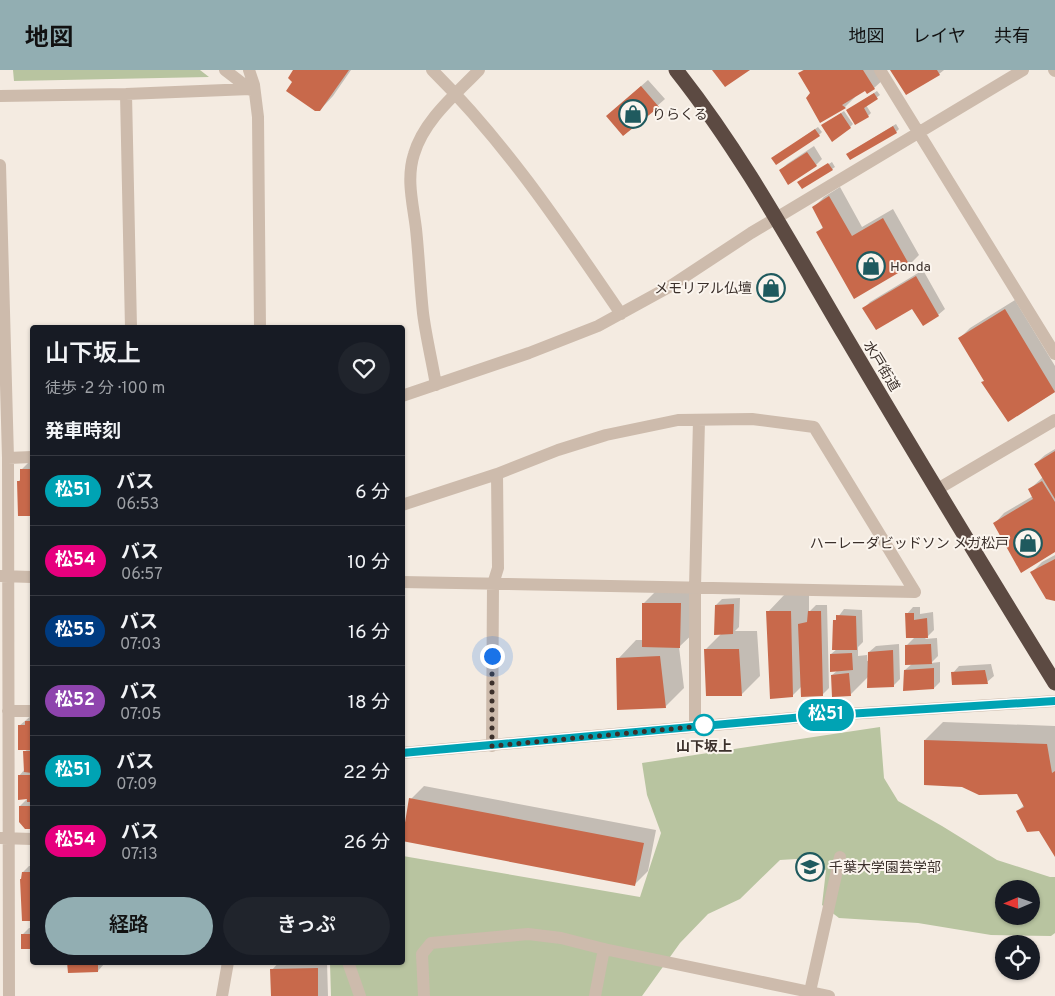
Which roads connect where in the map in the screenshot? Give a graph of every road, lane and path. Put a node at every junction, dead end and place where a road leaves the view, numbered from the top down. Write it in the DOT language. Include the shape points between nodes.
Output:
graph roads {
  1 [pos="225,70"];
  2 [pos="249,70"];
  3 [pos="432,70"];
  4 [pos="479,70"];
  5 [pos="676,70"];
  6 [pos="880,70"];
  7 [pos="1023,70"];
  8 [pos="253,91"];
  9 [pos="126,94"];
  10 [pos="456,94"];
  11 [pos="0,96"];
  12 [pos="918,132"];
  13 [pos="0,165"];
  14 [pos="776,219"];
  15 [pos="1,233"];
  16 [pos="621,314"];
  17 [pos="131,325"];
  18 [pos="260,325"];
  19 [pos="1055,354"];
  20 [pos="436,385"];
  21 [pos="405,395"];
  22 [pos="699,420"];
  23 [pos="1055,420"];
  24 [pos="30,457"];
  25 [pos="8,458"];
  26 [pos="497,474"];
  27 [pos="936,490"];
  28 [pos="405,504"];
  29 [pos="4,577"];
  30 [pos="30,577"];
  31 [pos="405,582"];
  32 [pos="493,584"];
  33 [pos="695,588"];
  34 [pos="1055,683"];
  35 [pos="1055,701"];
  36 [pos="5,708"];
  37 [pos="30,711"];
  38 [pos="695,726"];
  39 [pos="492,746"];
  40 [pos="405,753"];
  41 [pos="5,838"];
  42 [pos="30,839"];
  43 [pos="840,857"];
  44 [pos="604,949"];
  45 [pos="227,965"];
  46 [pos="349,965"];
  47 [pos="810,994"];
  48 [pos="9,996"];
  49 [pos="222,996"];
  50 [pos="360,996"];
  51 [pos="424,996"];
  52 [pos="595,996"];
  53 [pos="829,996"];
  1 -- 8 [label="street"];
  2 -- 8 [label="street"];
  3 -- 10 [label="street"];
  4 -- 10 [label="street"];
  5 -- 14 [label="highway, 水戸街道" via="720,129"];
  6 -- 12 [label="street"];
  7 -- 12 [label="street"];
  8 -- 9 [label="street"];
  8 -- 18 [label="street" via="258,116"];
  9 -- 11 [label="street"];
  9 -- 17 [label="street"];
  10 -- 16 [label="street" via="516,164"];
  10 -- 20 [label="street" via="439,110 423,133 410,169 422,298"];
  12 -- 14 [label="street"];
  12 -- 19 [label="street"];
  13 -- 15 [label="street"];
  14 -- 16 [label="street"];
  14 -- 27 [label="highway, 水戸街道"];
  15 -- 25 [label="street"];
  16 -- 20 [label="street" via="555,343"];
  20 -- 21 [label="street"];
  22 -- 26 [label="street" via="678,420 606,435"];
  22 -- 33 [label="street"];
  22 -- 33 [label="street" via="752,419 814,427 915,592"];
  23 -- 27 [label="street"];
  24 -- 25 [label="street"];
  25 -- 29 [label="street"];
  26 -- 28 [label="street"];
  26 -- 32 [label="street" via="498,568"];
  27 -- 34 [label="highway, 水戸街道"];
  29 -- 30 [label="street"];
  29 -- 36 [label="street"];
  31 -- 32 [label="street"];
  32 -- 33 [label="street"];
  32 -- 39 [label="street"];
  33 -- 38 [label="street"];
  35 -- 38 [label="street" via="860,712"];
  36 -- 37 [label="street"];
  36 -- 41 [label="street"];
  38 -- 39 [label="street"];
  39 -- 40 [label="street"];
  41 -- 42 [label="street"];
  41 -- 48 [label="street"];
  43 -- 47 [label="street"];
  44 -- 47 [label="street"];
  44 -- 51 [label="street" via="528,934 431,943 422,954"];
  44 -- 52 [label="street"];
  45 -- 49 [label="street"];
  46 -- 50 [label="street"];
  47 -- 53 [label="street"];
}
